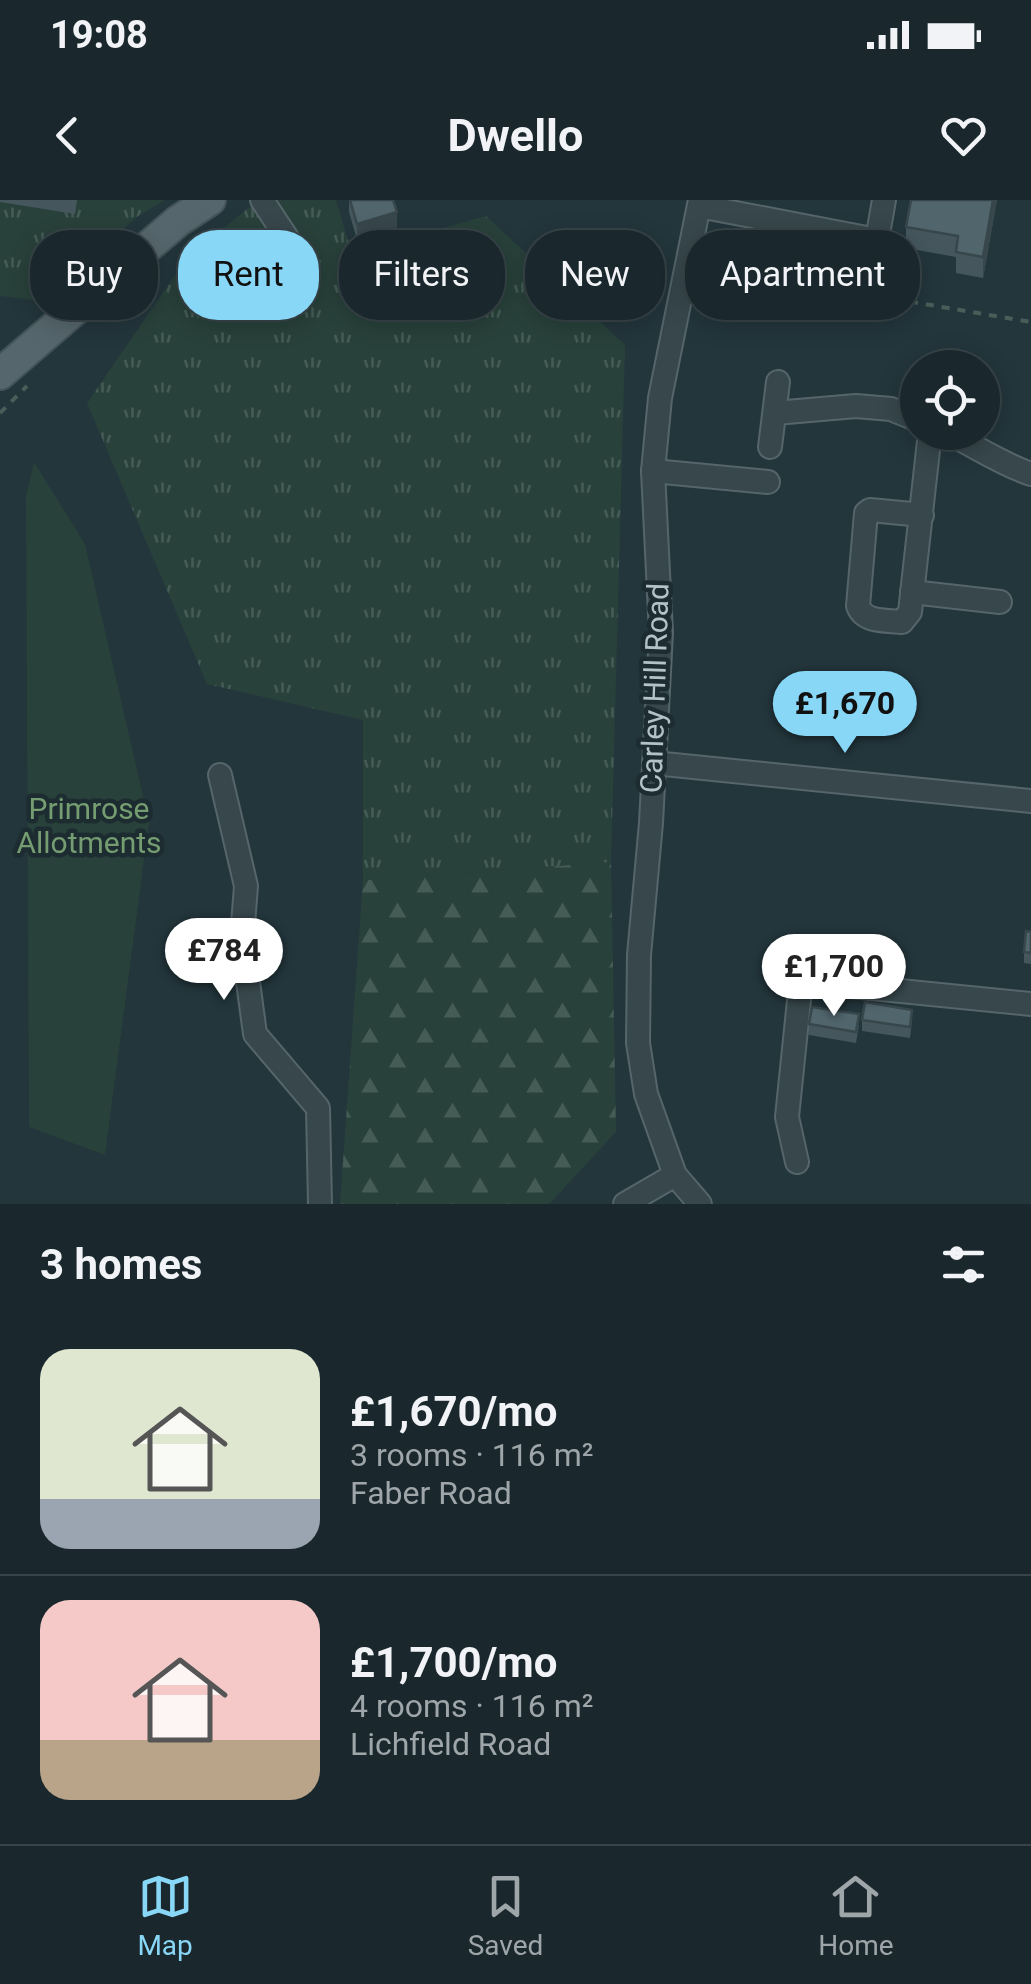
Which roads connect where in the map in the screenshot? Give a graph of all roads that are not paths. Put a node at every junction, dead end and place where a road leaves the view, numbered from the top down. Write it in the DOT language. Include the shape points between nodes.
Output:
graph roads {
  1 [pos="210,200"];
  2 [pos="262,200"];
  3 [pos="884,200"];
  4 [pos="700,203"];
  5 [pos="282,230"];
  6 [pos="0,374"];
  7 [pos="778,382"];
  8 [pos="774,412"];
  9 [pos="900,413"];
  10 [pos="770,447"];
  11 [pos="928,450"];
  12 [pos="983,450"];
  13 [pos="653,471"];
  14 [pos="1031,474"];
  15 [pos="768,482"];
  16 [pos="922,515"];
  17 [pos="912,592"];
  18 [pos="1000,602"];
  19 [pos="654,763"];
  20 [pos="220,776"];
  21 [pos="1031,801"];
  22 [pos="1031,1004"];
  23 [pos="797,1162"];
  24 [pos="676,1175"];
  25 [pos="320,1204"];
  26 [pos="625,1204"];
  27 [pos="700,1204"];
  1 -- 6 [label="main road"];
  2 -- 5 [label="street"];
  3 -- 4 [label="street" via="877,240"];
  4 -- 13 [label="street, Carley Hill Road" via="660,398"];
  7 -- 8 [label="street"];
  8 -- 9 [label="street" via="856,406"];
  8 -- 10 [label="street"];
  11 -- 16 [label="street"];
  12 -- 14 [label="street"];
  13 -- 15 [label="street"];
  13 -- 19 [label="street, Carley Hill Road" via="661,633"];
  16 -- 17 [label="street"];
  16 -- 17 [label="street" via="866,513 861,614 902,622"];
  17 -- 18 [label="street"];
  19 -- 21 [label="street"];
  19 -- 24 [label="street, Carley Hill Road" via="638,1043 646,1094"];
  20 -- 25 [label="street" via="246,886 242,937 255,1034 318,1108"];
  22 -- 23 [label="street" via="801,982 788,1117"];
  24 -- 26 [label="street"];
  24 -- 27 [label="street, Carley Hill Road"];
}
